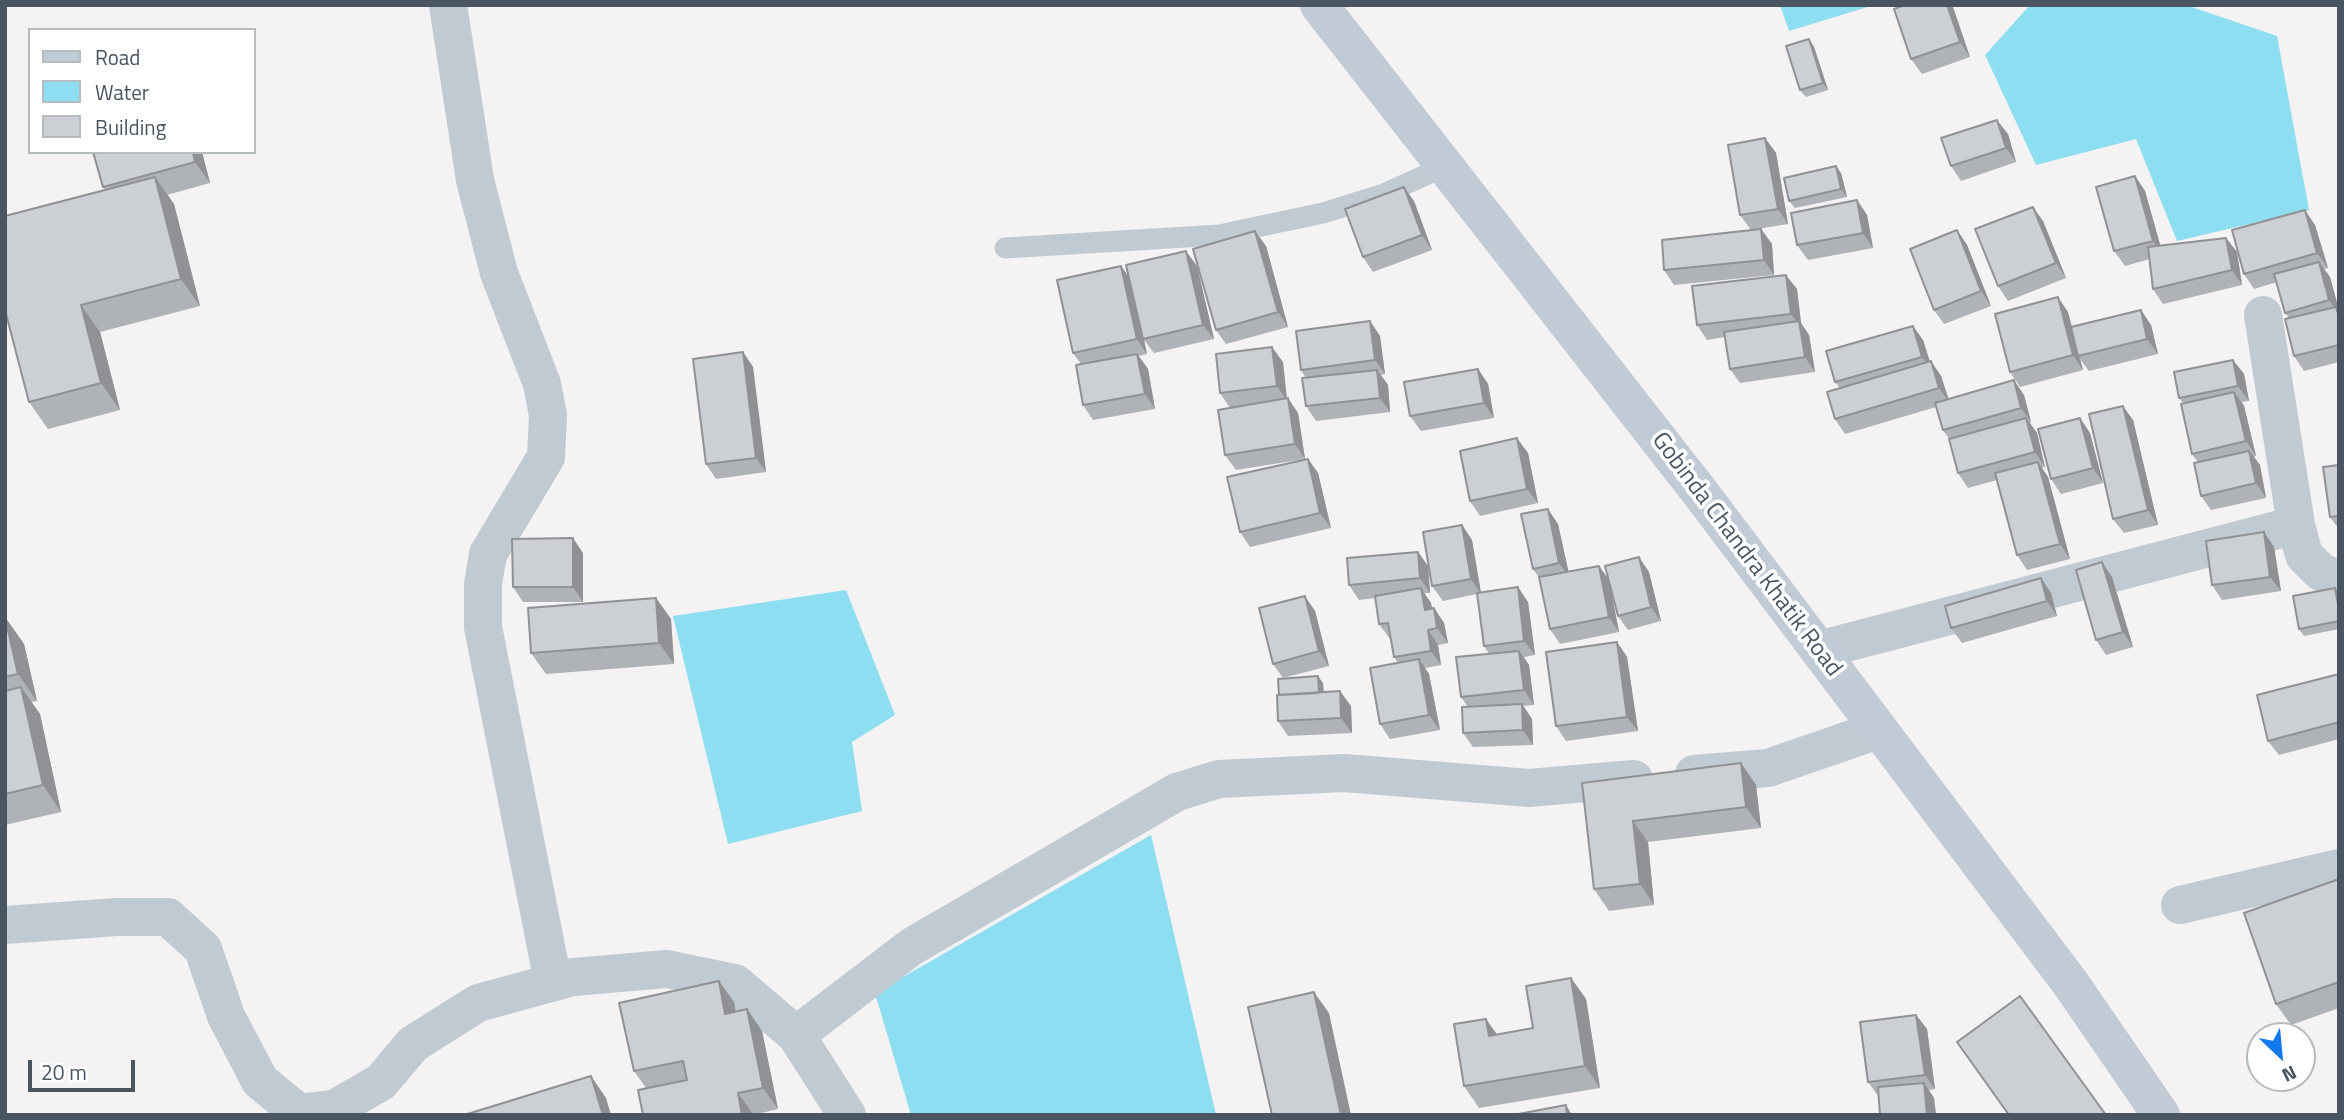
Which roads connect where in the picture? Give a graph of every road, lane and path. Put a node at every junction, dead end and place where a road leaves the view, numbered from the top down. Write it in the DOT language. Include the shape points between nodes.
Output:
graph roads {
  1 [pos="448,5"];
  2 [pos="1319,5"];
  3 [pos="1443,167"];
  4 [pos="1005,248"];
  5 [pos="2263,315"];
  6 [pos="2296,525"];
  7 [pos="2339,579"];
  8 [pos="1819,650"];
  9 [pos="1878,730"];
  10 [pos="2339,868"];
  11 [pos="2180,905"];
  12 [pos="5,925"];
  13 [pos="553,982"];
  14 [pos="796,1035"];
  15 [pos="847,1115"];
  16 [pos="2161,1115"];
  1 -- 13 [label="street" via="475,180 499,273 542,384 548,415 546,457 488,554 483,627"];
  2 -- 3 [label="main road, Gobinda Chandra Khatik Road"];
  3 -- 4 [label="lane" via="1384,194 1335,209 1219,235"];
  3 -- 8 [label="main road, Gobinda Chandra Khatik Road"];
  5 -- 6 [label="street"];
  6 -- 7 [label="street" via="2304,555 2321,572"];
  6 -- 8 [label="street"];
  8 -- 9 [label="main road, Gobinda Chandra Khatik Road"];
  9 -- 14 [label="street" via="1768,768 1529,788 1344,773 1219,779 1177,792 911,947"];
  9 -- 16 [label="main road, Gobinda Chandra Khatik Road" via="2071,984"];
  10 -- 11 [label="street"];
  12 -- 13 [label="street" via="168,917 203,948 226,1016 260,1081 299,1113 334,1108 381,1082 413,1044 478,1003"];
  13 -- 14 [label="street" via="667,969 735,984"];
  14 -- 15 [label="street"];
}
